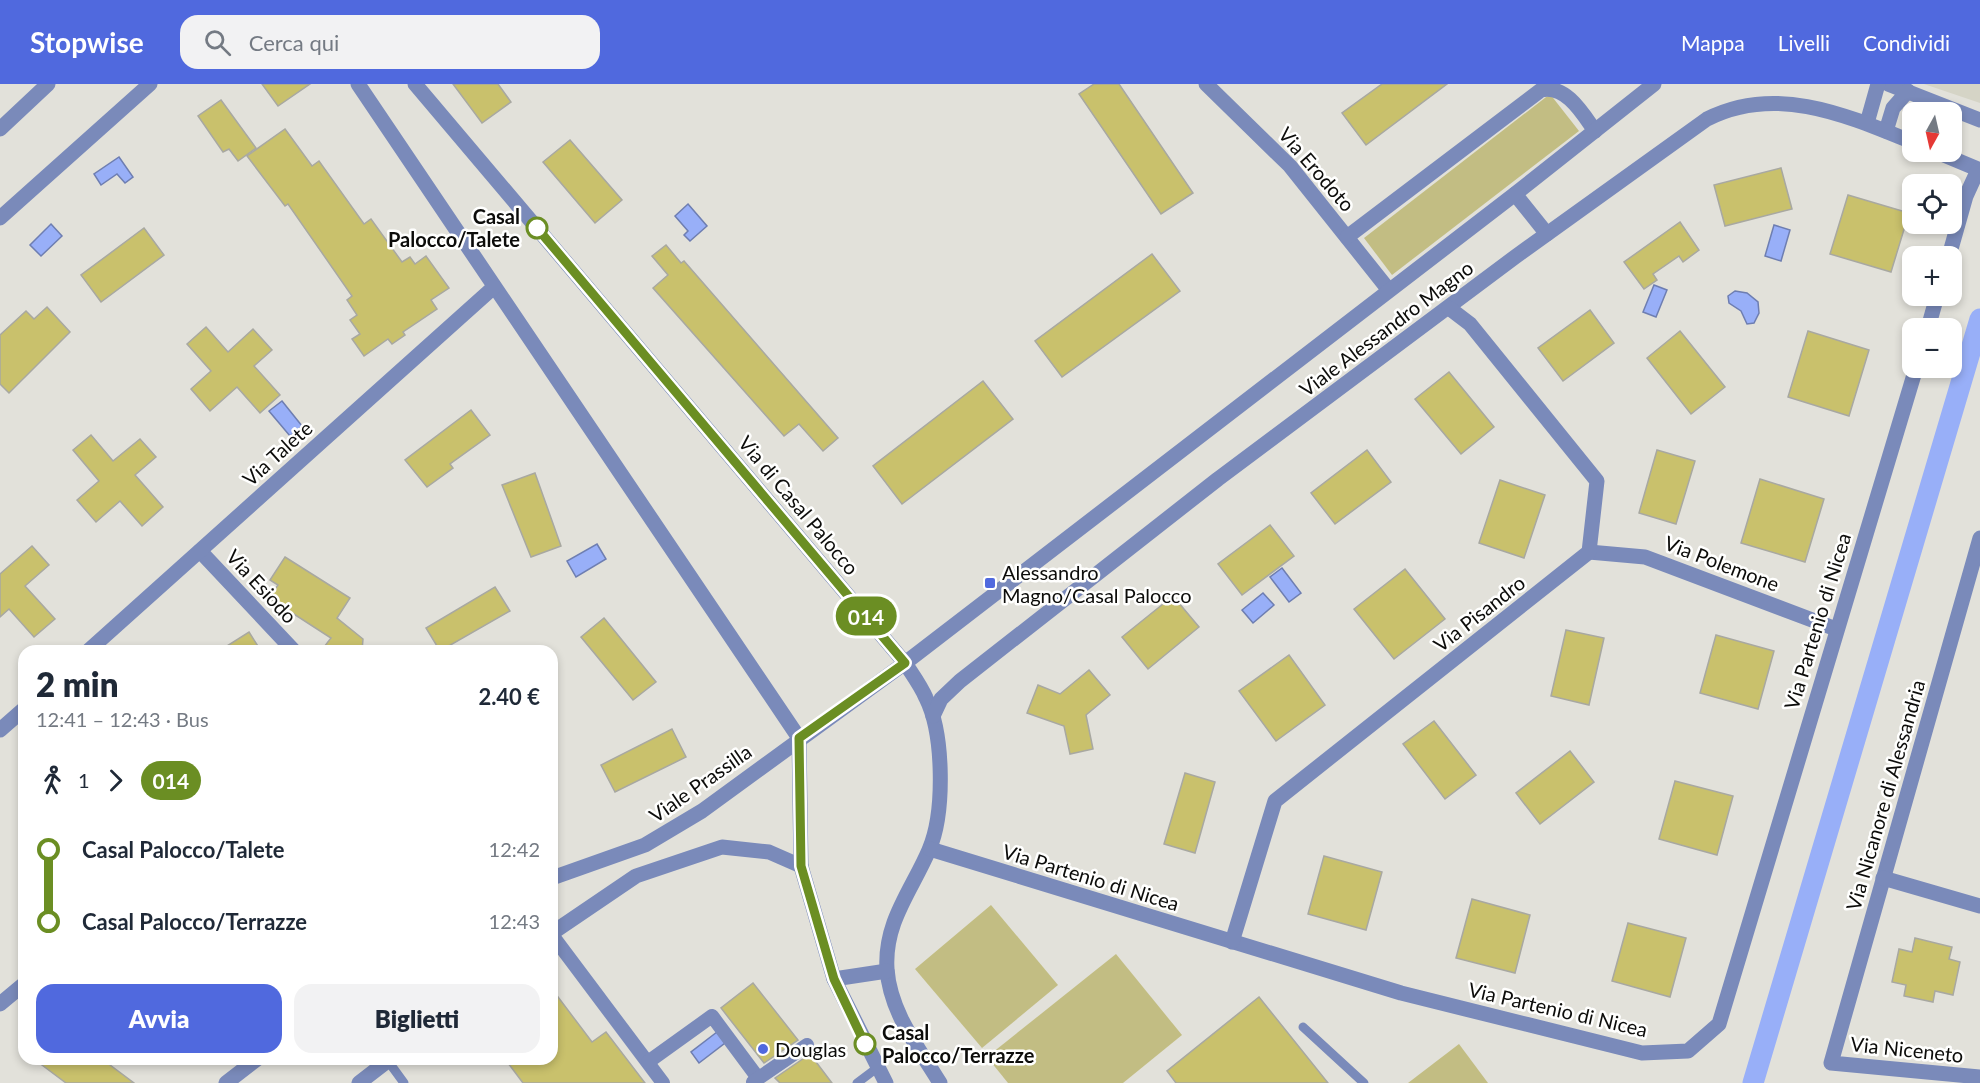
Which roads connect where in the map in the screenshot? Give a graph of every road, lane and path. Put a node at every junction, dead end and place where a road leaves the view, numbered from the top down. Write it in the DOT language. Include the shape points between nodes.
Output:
graph roads {
  1 [pos="48,84"];
  2 [pos="150,84"];
  3 [pos="358,84"];
  4 [pos="415,84"];
  5 [pos="1206,84"];
  6 [pos="1654,84"];
  7 [pos="1878,84"];
  8 [pos="1888,84"];
  9 [pos="1908,91"];
  10 [pos="1980,120"];
  11 [pos="1867,123"];
  12 [pos="0,129"];
  13 [pos="1595,131"];
  14 [pos="1886,131"];
  15 [pos="1902,138"];
  16 [pos="1960,162"];
  17 [pos="1979,170"];
  18 [pos="1515,194"];
  19 [pos="0,218"];
  20 [pos="1546,234"];
  21 [pos="1347,237"];
  22 [pos="1951,246"];
  23 [pos="494,287"];
  24 [pos="1389,289"];
  25 [pos="1449,308"];
  26 [pos="1913,378"];
  27 [pos="1980,538"];
  28 [pos="200,551"];
  29 [pos="1589,552"];
  30 [pos="1974,578"];
  31 [pos="1836,629"];
  32 [pos="95,645"];
  33 [pos="288,645"];
  34 [pos="905,663"];
  35 [pos="18,714"];
  36 [pos="933,716"];
  37 [pos="0,730"];
  38 [pos="799,738"];
  39 [pos="930,849"];
  40 [pos="801,866"];
  41 [pos="558,876"];
  42 [pos="1883,878"];
  43 [pos="1980,906"];
  44 [pos="558,930"];
  45 [pos="558,942"];
  46 [pos="1232,942"];
  47 [pos="887,971"];
  48 [pos="834,979"];
  49 [pos="18,989"];
  50 [pos="0,1004"];
  51 [pos="1303,1027"];
  52 [pos="807,1046"];
  53 [pos="648,1062"];
  54 [pos="1831,1063"];
  55 [pos="249,1065"];
  56 [pos="382,1065"];
  57 [pos="392,1065"];
  58 [pos="877,1068"];
  59 [pos="1980,1077"];
  60 [pos="754,1081"];
  61 [pos="226,1083"];
  62 [pos="359,1083"];
  63 [pos="404,1083"];
  64 [pos="663,1083"];
  65 [pos="857,1083"];
  66 [pos="886,1083"];
  67 [pos="940,1083"];
  68 [pos="1364,1083"];
  1 -- 12 [label="street"];
  2 -- 19 [label="street"];
  3 -- 23 [label="street"];
  4 -- 34 [label="street, Via di Casal Palocco"];
  5 -- 21 [label="street, Via Erodoto" via="1276,150"];
  6 -- 13 [label="street, Viale Alessandro Magno"];
  7 -- 11 [label="street"];
  8 -- 9 [label="street"];
  9 -- 10 [label="street"];
  9 -- 14 [label="street" via="1893,108"];
  11 -- 14 [label="street, Viale Alessandro Magno"];
  11 -- 20 [label="street, Viale Alessandro Magno" via="1826,108 1791,101 1760,100 1734,106 1700,123"];
  13 -- 18 [label="street, Viale Alessandro Magno"];
  13 -- 21 [label="street" via="1565,95 1551,88 1541,90"];
  14 -- 15 [label="street, Viale Alessandro Magno"];
  16 -- 17 [label="street"];
  17 -- 22 [label="street" via="1966,196"];
  18 -- 20 [label="street"];
  18 -- 24 [label="street, Viale Alessandro Magno"];
  20 -- 25 [label="street, Viale Alessandro Magno"];
  21 -- 24 [label="street, Via Erodoto"];
  23 -- 28 [label="street, Via Talete"];
  23 -- 38 [label="street"];
  24 -- 34 [label="street, Viale Alessandro Magno"];
  25 -- 29 [label="street" via="1470,324 1597,481"];
  25 -- 36 [label="street, Viale Alessandro Magno" via="1218,479 960,681 941,699"];
  26 -- 31 [label="street, Via Partenio di Nicea"];
  27 -- 30 [label="street, Via Nicanore di Alessandria"];
  28 -- 32 [label="street, Via Talete"];
  28 -- 33 [label="street, Via Esiodo"];
  29 -- 31 [label="street, Via Polemone" via="1645,556"];
  29 -- 46 [label="street, Via Pisandro" via="1275,801"];
  30 -- 42 [label="street, Via Nicanore di Alessandria"];
  31 -- 46 [label="street, Via Partenio di Nicea" via="1719,1024 1688,1052 1642,1053 1401,993"];
  34 -- 36 [label="street, Via di Casal Palocco"];
  34 -- 38 [label="street, Viale Alessandro Magno"];
  35 -- 37 [label="street"];
  36 -- 39 [label="street, Via di Casal Palocco" via="942,786"];
  38 -- 40 [label="street"];
  38 -- 41 [label="street, Viale Prassilla" via="702,811 645,845"];
  39 -- 46 [label="street, Via Partenio di Nicea"];
  39 -- 47 [label="street, Via di Casal Palocco" via="905,893 887,944"];
  40 -- 44 [label="street" via="769,852 722,847 636,876"];
  40 -- 48 [label="street"];
  42 -- 43 [label="street"];
  42 -- 54 [label="street, Via Nicanore di Alessandria"];
  45 -- 53 [label="street"];
  47 -- 48 [label="street"];
  47 -- 67 [label="street, Via di Casal Palocco" via="898,1014"];
  48 -- 58 [label="street"];
  49 -- 50 [label="street"];
  51 -- 68 [label="lane"];
  52 -- 60 [label="street"];
  53 -- 60 [label="street" via="712,1017"];
  53 -- 64 [label="street"];
  54 -- 59 [label="street, Via Niceneto"];
  55 -- 61 [label="street"];
  56 -- 62 [label="street"];
  57 -- 63 [label="lane"];
  58 -- 65 [label="lane"];
  58 -- 66 [label="street"];
}
